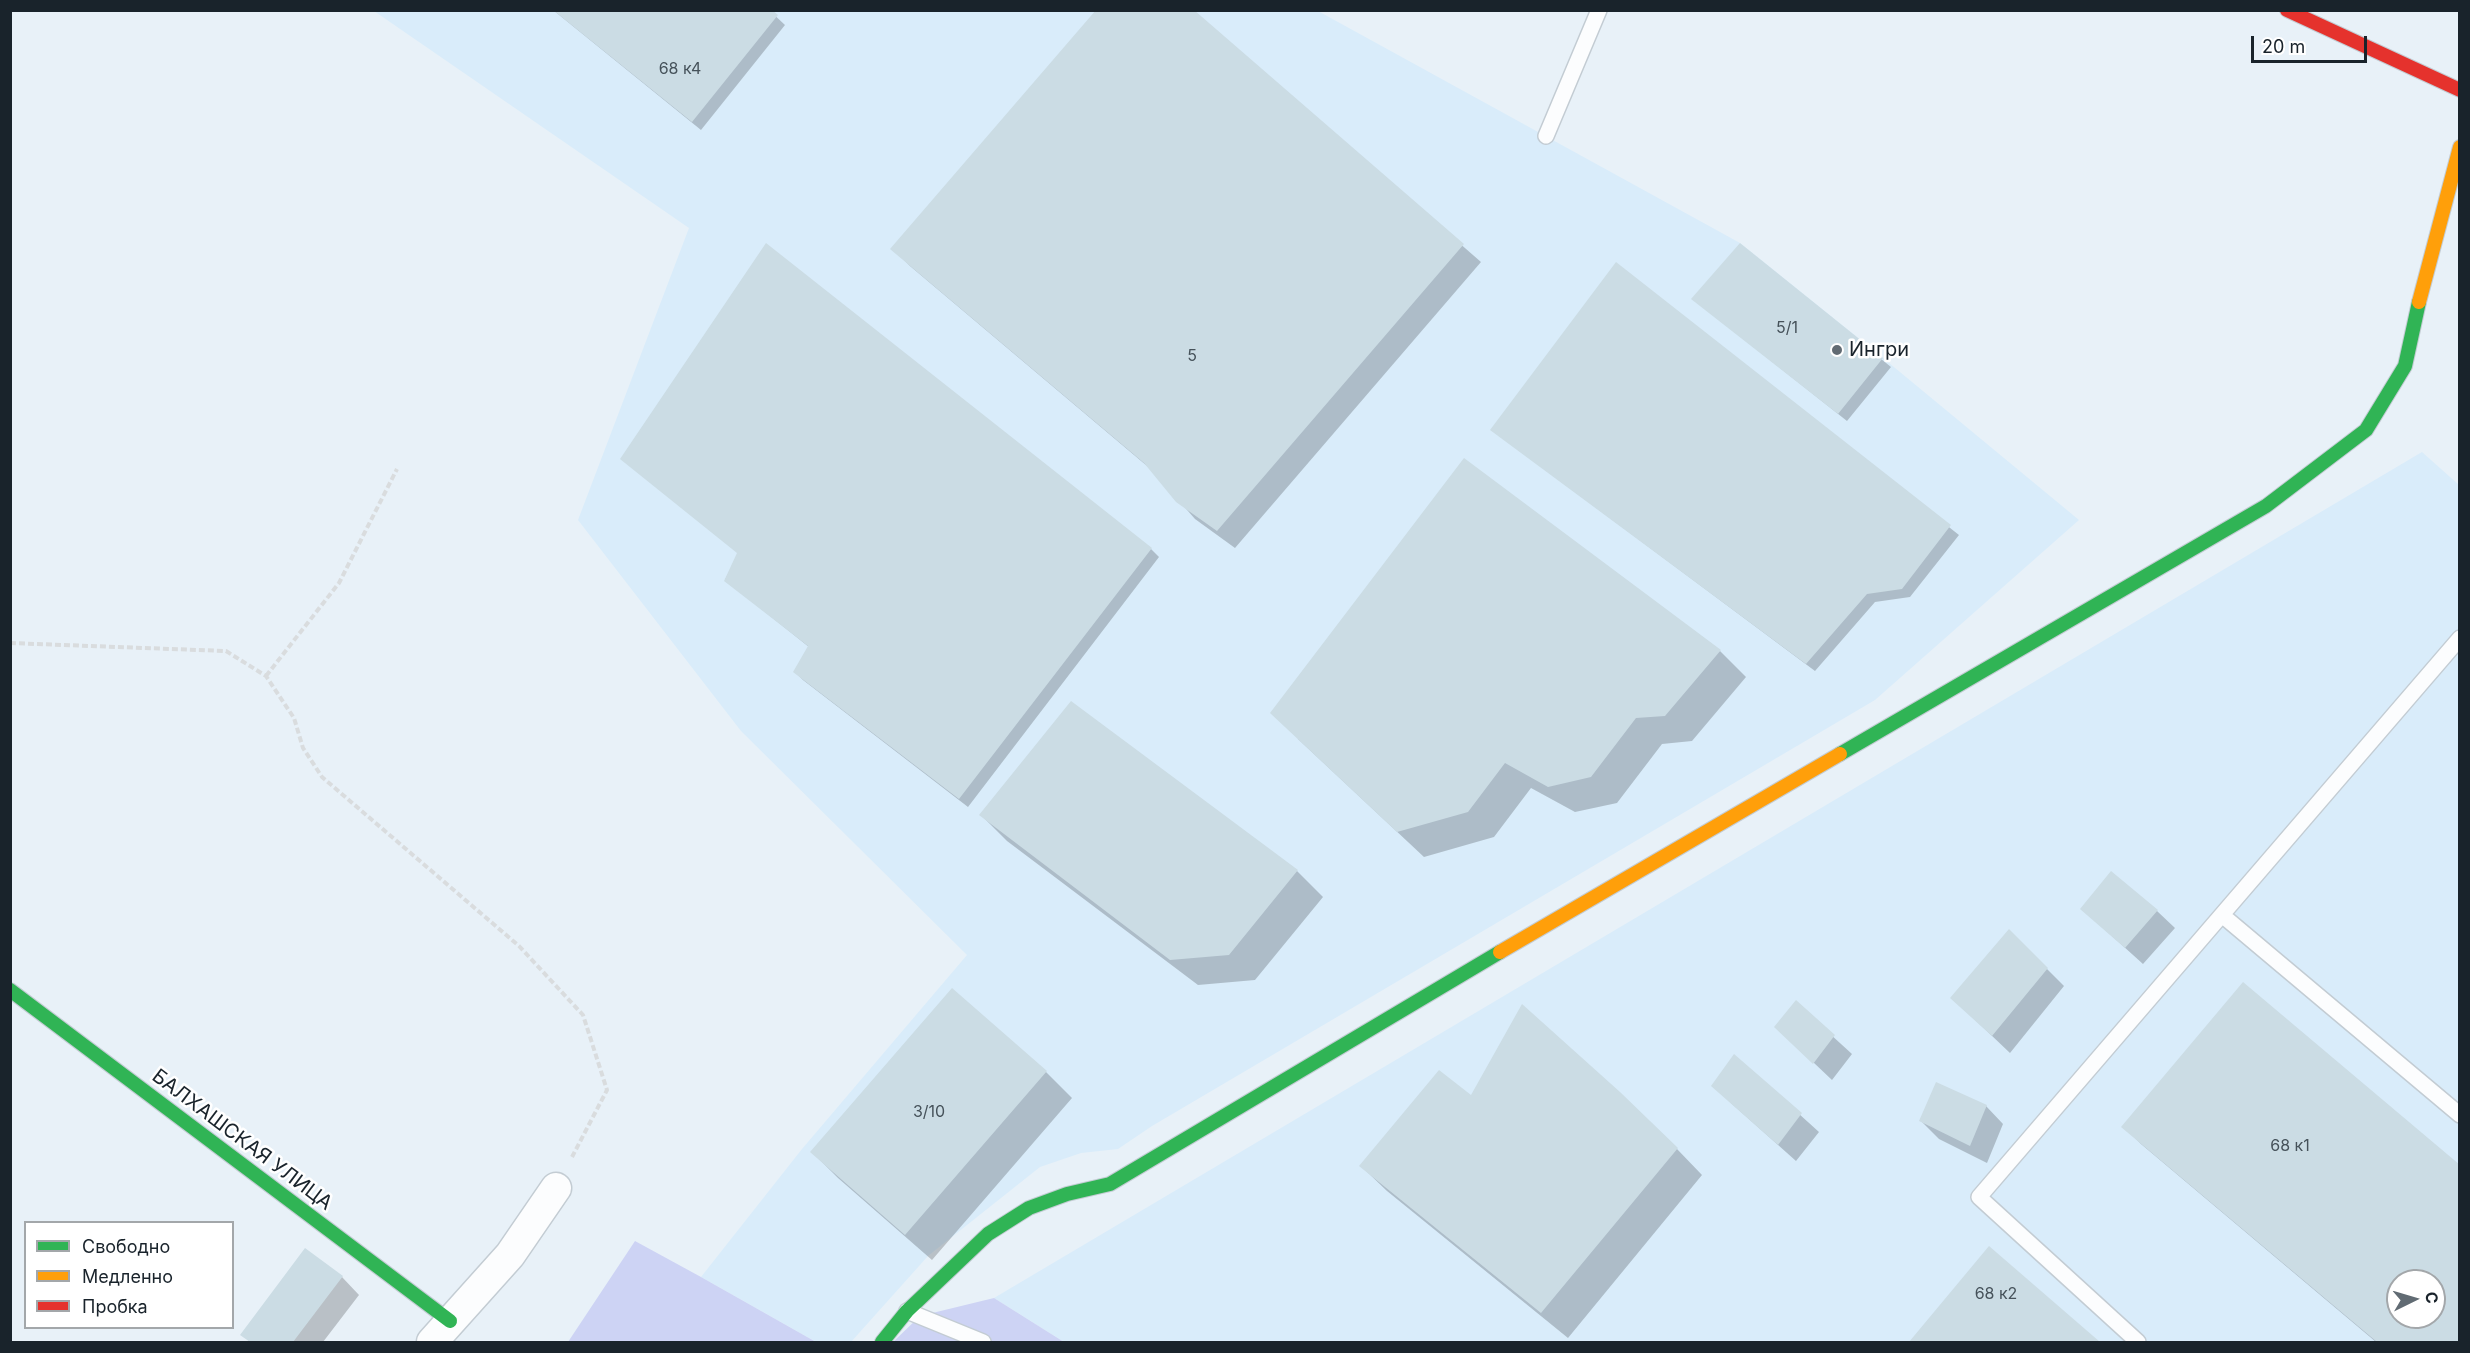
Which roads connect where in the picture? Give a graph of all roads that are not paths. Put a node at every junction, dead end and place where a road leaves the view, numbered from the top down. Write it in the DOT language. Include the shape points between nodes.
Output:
graph roads {
  1 [pos="1599,10"];
  2 [pos="2287,10"];
  3 [pos="2460,90"];
  4 [pos="1546,136"];
  5 [pos="2460,147"];
  6 [pos="2460,638"];
  7 [pos="2222,915"];
  8 [pos="10,990"];
  9 [pos="2460,1115"];
  10 [pos="556,1188"];
  11 [pos="907,1311"];
  12 [pos="441,1332"];
  13 [pos="882,1342"];
  14 [pos="983,1342"];
  15 [pos="2138,1342"];
  1 -- 4 [label="lane"];
  2 -- 3 [label="street"];
  5 -- 11 [label="street" via="2405,366 2366,430 2266,506 1442,985 1110,1185 1067,1194 1029,1208 988,1234"];
  6 -- 7 [label="lane"];
  7 -- 9 [label="lane"];
  7 -- 15 [label="lane" via="1979,1197"];
  8 -- 12 [label="street, БАЛХАШСКАЯ УЛИЦА"];
  10 -- 12 [label="street" via="510,1255"];
  11 -- 13 [label="street"];
  11 -- 14 [label="lane"];
}
